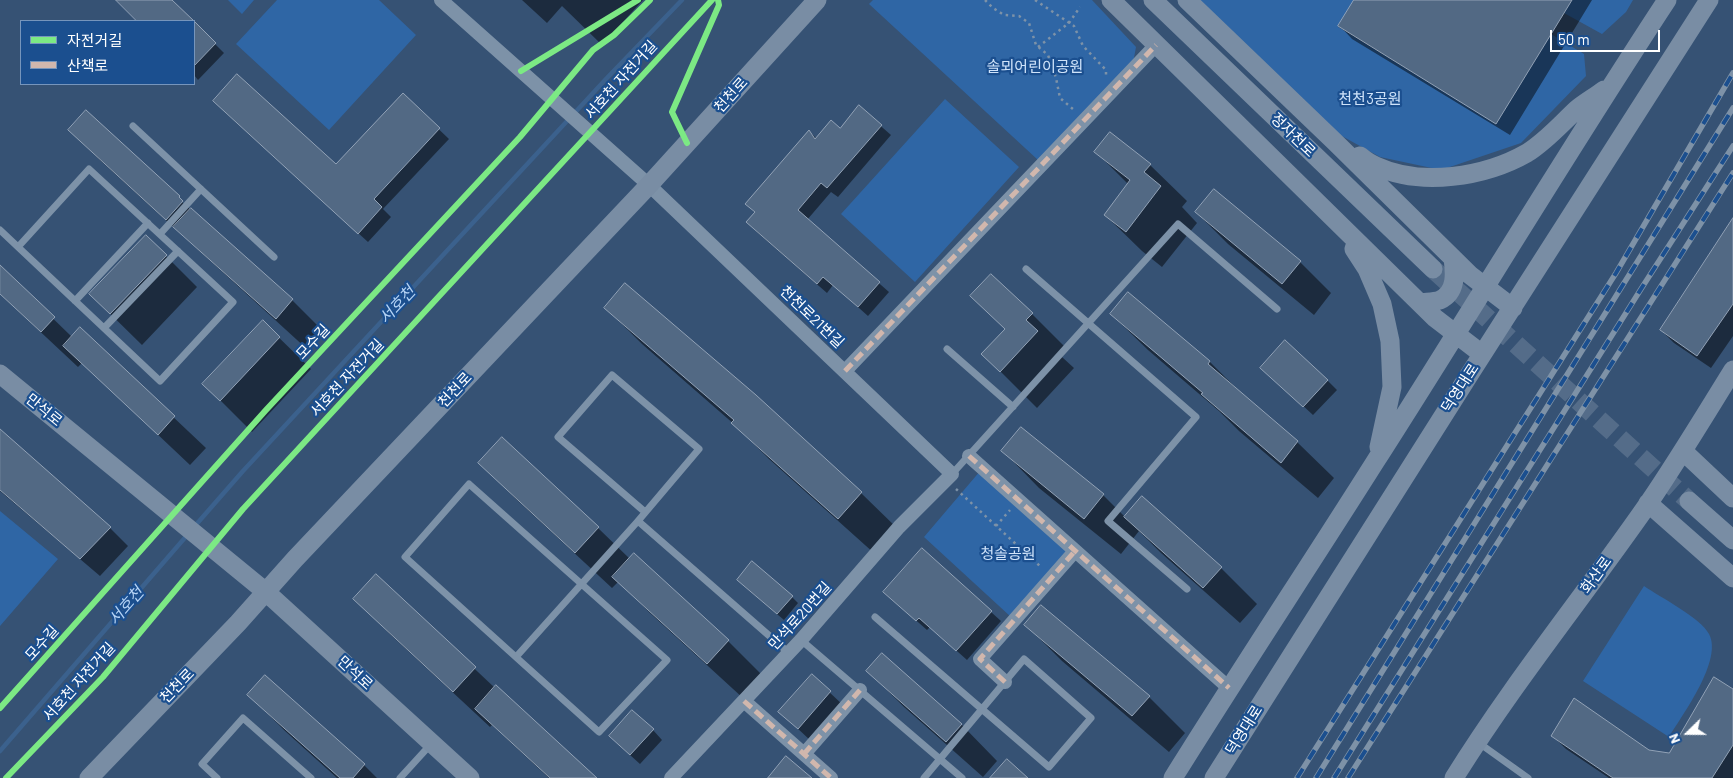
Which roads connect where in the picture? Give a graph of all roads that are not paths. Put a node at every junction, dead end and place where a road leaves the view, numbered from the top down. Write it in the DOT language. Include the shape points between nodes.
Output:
graph roads {
  1 [pos="441,0"];
  2 [pos="817,0"];
  3 [pos="1111,0"];
  4 [pos="1153,0"];
  5 [pos="1187,0"];
  6 [pos="1667,0"];
  7 [pos="1709,0"];
  8 [pos="1156,45"];
  9 [pos="1611,85"];
  10 [pos="133,126"];
  11 [pos="1335,142"];
  12 [pos="649,185"];
  13 [pos="201,189"];
  14 [pos="1333,216"];
  15 [pos="148,223"];
  16 [pos="0,230"];
  17 [pos="160,234"];
  18 [pos="18,248"];
  19 [pos="178,251"];
  20 [pos="274,257"];
  21 [pos="1454,258"];
  22 [pos="1026,269"];
  23 [pos="1433,269"];
  24 [pos="1485,287"];
  25 [pos="75,301"];
  26 [pos="1420,303"];
  27 [pos="1513,308"];
  28 [pos="1277,309"];
  29 [pos="1088,323"];
  30 [pos="104,328"];
  31 [pos="1455,334"];
  32 [pos="947,349"];
  33 [pos="1482,354"];
  34 [pos="1733,370"];
  35 [pos="845,371"];
  36 [pos="0,374"];
  37 [pos="1013,407"];
  38 [pos="1683,452"];
  39 [pos="969,456"];
  40 [pos="1376,462"];
  41 [pos="949,477"];
  42 [pos="1733,498"];
  43 [pos="1689,501"];
  44 [pos="1648,504"];
  45 [pos="644,512"];
  46 [pos="638,521"];
  47 [pos="1733,540"];
  48 [pos="1075,550"];
  49 [pos="1733,578"];
  50 [pos="581,584"];
  51 [pos="1187,589"];
  52 [pos="266,592"];
  53 [pos="875,617"];
  54 [pos="801,640"];
  55 [pos="789,653"];
  56 [pos="516,657"];
  57 [pos="1005,682"];
  58 [pos="1230,688"];
  59 [pos="860,690"];
  60 [pos="744,701"];
  61 [pos="982,709"];
  62 [pos="1476,741"];
  63 [pos="432,743"];
  64 [pos="804,754"];
  65 [pos="941,759"];
  66 [pos="89,778"];
  67 [pos="217,778"];
  68 [pos="311,778"];
  69 [pos="400,778"];
  70 [pos="470,778"];
  71 [pos="672,778"];
  72 [pos="831,778"];
  73 [pos="924,778"];
  74 [pos="962,778"];
  75 [pos="1173,778"];
  76 [pos="1214,778"];
  77 [pos="1454,778"];
  78 [pos="1528,778"];
  1 -- 12 [label="street, 천천로21번길"];
  2 -- 12 [label="street, 천천로"];
  3 -- 8 [label="street"];
  4 -- 23 [label="street, 정자천로"];
  5 -- 11 [label="street"];
  6 -- 9 [label="street"];
  7 -- 27 [label="street, 덕영대로"];
  8 -- 14 [label="street"];
  8 -- 35 [label="street"];
  9 -- 11 [label="street" via="1578,108 1527,152 1476,172 1433,179 1405,174 1376,167"];
  9 -- 24 [label="street"];
  10 -- 13 [label="lane"];
  11 -- 21 [label="street"];
  12 -- 35 [label="street, 천천로21번길"];
  12 -- 52 [label="street, 천천로"];
  13 -- 17 [label="lane"];
  13 -- 20 [label="lane"];
  14 -- 26 [label="street"];
  14 -- 40 [label="street" via="1367,269 1382,304 1390,341 1392,387"];
  15 -- 17 [label="lane"];
  15 -- 18 [label="lane" via="89,169"];
  15 -- 25 [label="lane"];
  16 -- 18 [label="lane"];
  17 -- 19 [label="lane"];
  18 -- 25 [label="lane"];
  19 -- 30 [label="lane"];
  19 -- 30 [label="lane" via="233,302 160,381"];
  21 -- 24 [label="street"];
  21 -- 26 [label="street" via="1456,277 1450,293 1440,300"];
  22 -- 29 [label="lane"];
  24 -- 27 [label="street"];
  24 -- 31 [label="street"];
  25 -- 30 [label="lane"];
  26 -- 31 [label="street"];
  27 -- 33 [label="street, 덕영대로"];
  28 -- 29 [label="lane" via="1178,224"];
  29 -- 37 [label="lane"];
  29 -- 51 [label="lane" via="1196,417 1108,521"];
  31 -- 33 [label="street"];
  31 -- 40 [label="street"];
  32 -- 37 [label="lane"];
  33 -- 76 [label="street, 덕영대로"];
  34 -- 38 [label="street, 화산로"];
  35 -- 41 [label="street, 천천로21번길"];
  36 -- 52 [label="street, 만석로"];
  37 -- 39 [label="lane"];
  38 -- 42 [label="street"];
  38 -- 44 [label="street, 화산로"];
  39 -- 41 [label="lane"];
  39 -- 48 [label="street"];
  40 -- 58 [label="street"];
  41 -- 54 [label="street, 만석로20번길" via="899,526"];
  43 -- 47 [label="street"];
  44 -- 49 [label="street"];
  44 -- 62 [label="street, 화산로"];
  45 -- 45 [label="lane" via="698,449 612,375 558,438"];
  45 -- 46 [label="lane"];
  46 -- 50 [label="lane"];
  46 -- 55 [label="lane"];
  48 -- 57 [label="street" via="980,659"];
  48 -- 58 [label="street"];
  50 -- 56 [label="lane"];
  50 -- 56 [label="lane" via="667,660 599,732"];
  50 -- 56 [label="lane" via="470,484 405,558"];
  52 -- 63 [label="street, 만석로"];
  52 -- 66 [label="street, 천천로"];
  53 -- 61 [label="lane"];
  54 -- 55 [label="street, 만석로20번길"];
  54 -- 59 [label="lane"];
  55 -- 60 [label="street, 만석로20번길"];
  57 -- 61 [label="lane"];
  57 -- 61 [label="lane" via="1024,659 1091,718 1049,767"];
  58 -- 75 [label="street"];
  59 -- 64 [label="street"];
  59 -- 65 [label="lane"];
  60 -- 64 [label="street"];
  60 -- 71 [label="street, 만석로20번길"];
  61 -- 65 [label="lane"];
  62 -- 77 [label="street, 화산로"];
  62 -- 78 [label="lane"];
  63 -- 69 [label="lane"];
  63 -- 70 [label="street, 만석로"];
  64 -- 72 [label="street"];
  65 -- 73 [label="lane"];
  65 -- 74 [label="lane"];
  67 -- 68 [label="lane" via="202,764 243,718"];
}
